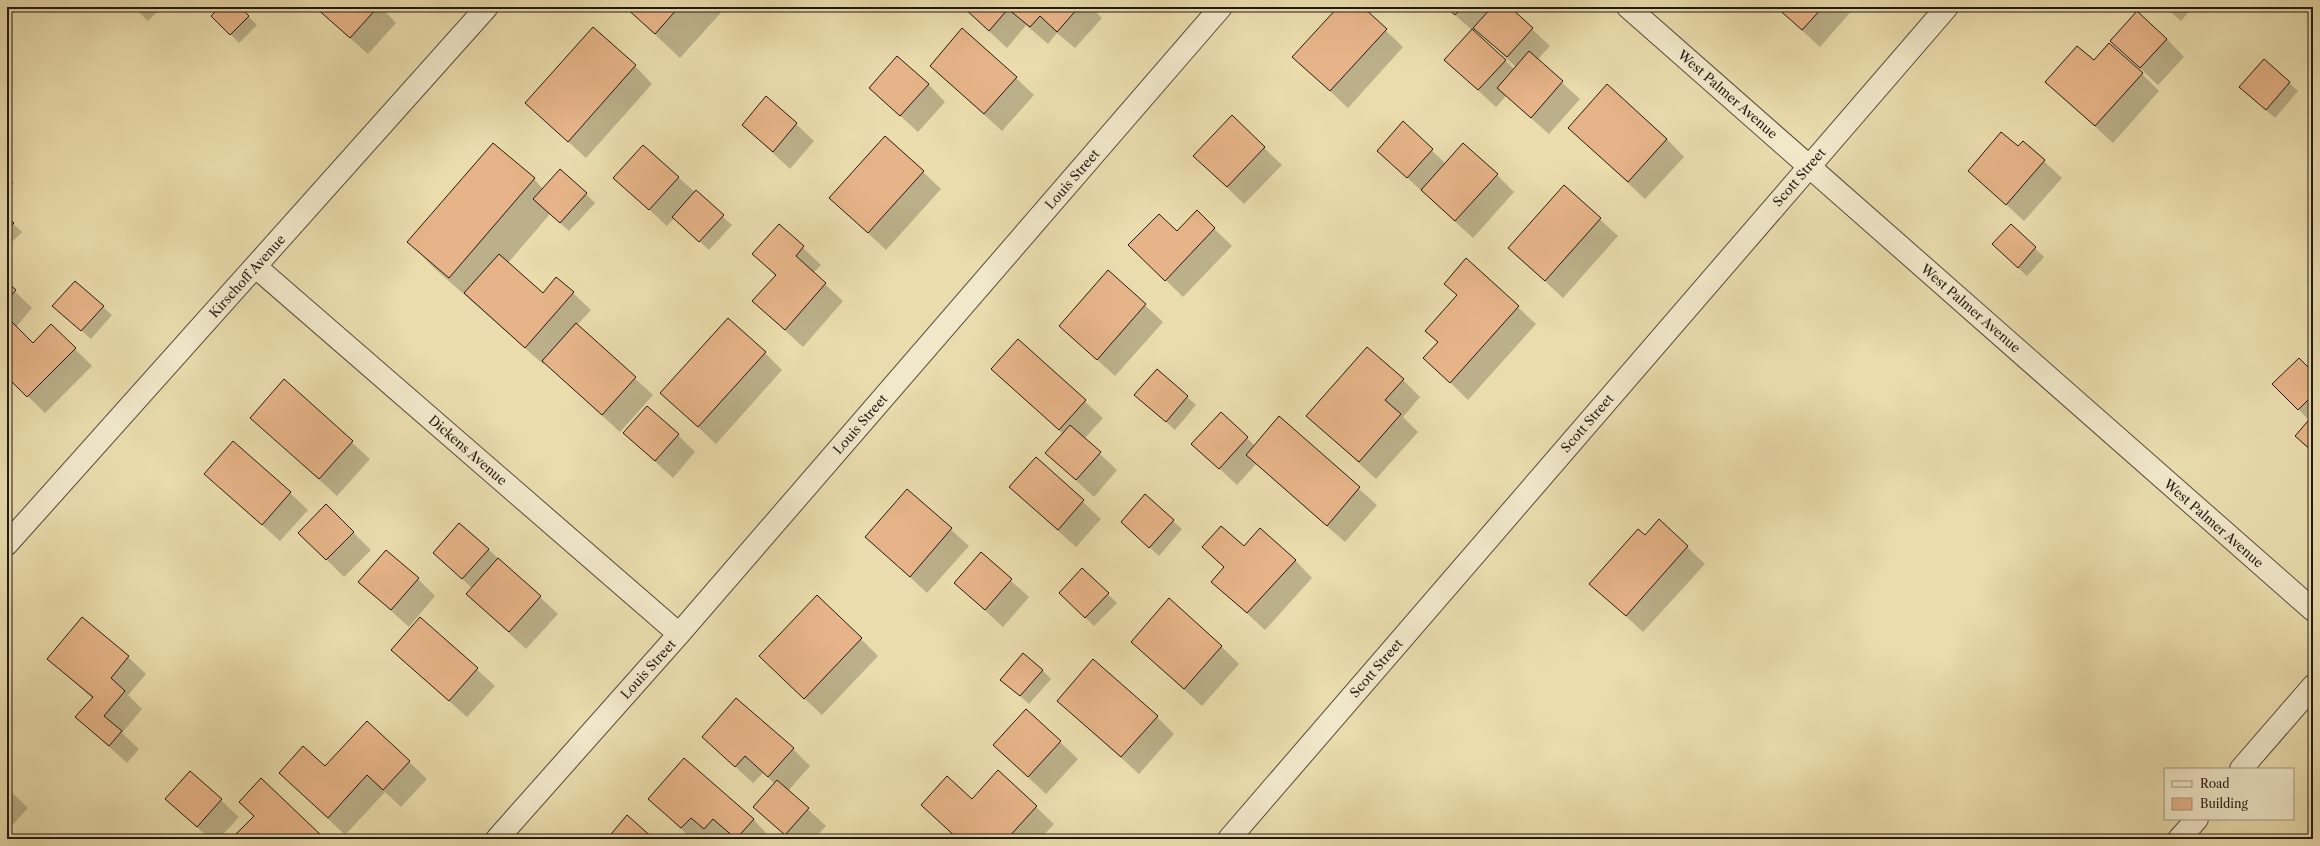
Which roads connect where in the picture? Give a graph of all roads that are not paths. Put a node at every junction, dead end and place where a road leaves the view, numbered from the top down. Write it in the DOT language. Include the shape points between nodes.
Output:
graph roads {
  1 [pos="487,7"];
  2 [pos="1221,7"];
  3 [pos="1628,7"];
  4 [pos="1947,7"];
  5 [pos="1808,166"];
  6 [pos="256,266"];
  7 [pos="10,536"];
  8 [pos="2313,610"];
  9 [pos="679,634"];
  10 [pos="2313,686"];
  11 [pos="2242,768"];
  12 [pos="2196,820"];
  13 [pos="497,839"];
  14 [pos="1229,839"];
  15 [pos="2179,839"];
  1 -- 6 [label="street, Kirschoff Avenue"];
  2 -- 9 [label="street, Louis Street"];
  3 -- 5 [label="street, West Palmer Avenue"];
  4 -- 5 [label="street, Scott Street"];
  5 -- 8 [label="street, West Palmer Avenue"];
  5 -- 14 [label="street, Scott Street"];
  6 -- 7 [label="street, Kirschoff Avenue"];
  6 -- 9 [label="street, Dickens Avenue"];
  9 -- 13 [label="street, Louis Street"];
  10 -- 11 [label="street"];
  12 -- 15 [label="street"];
}
